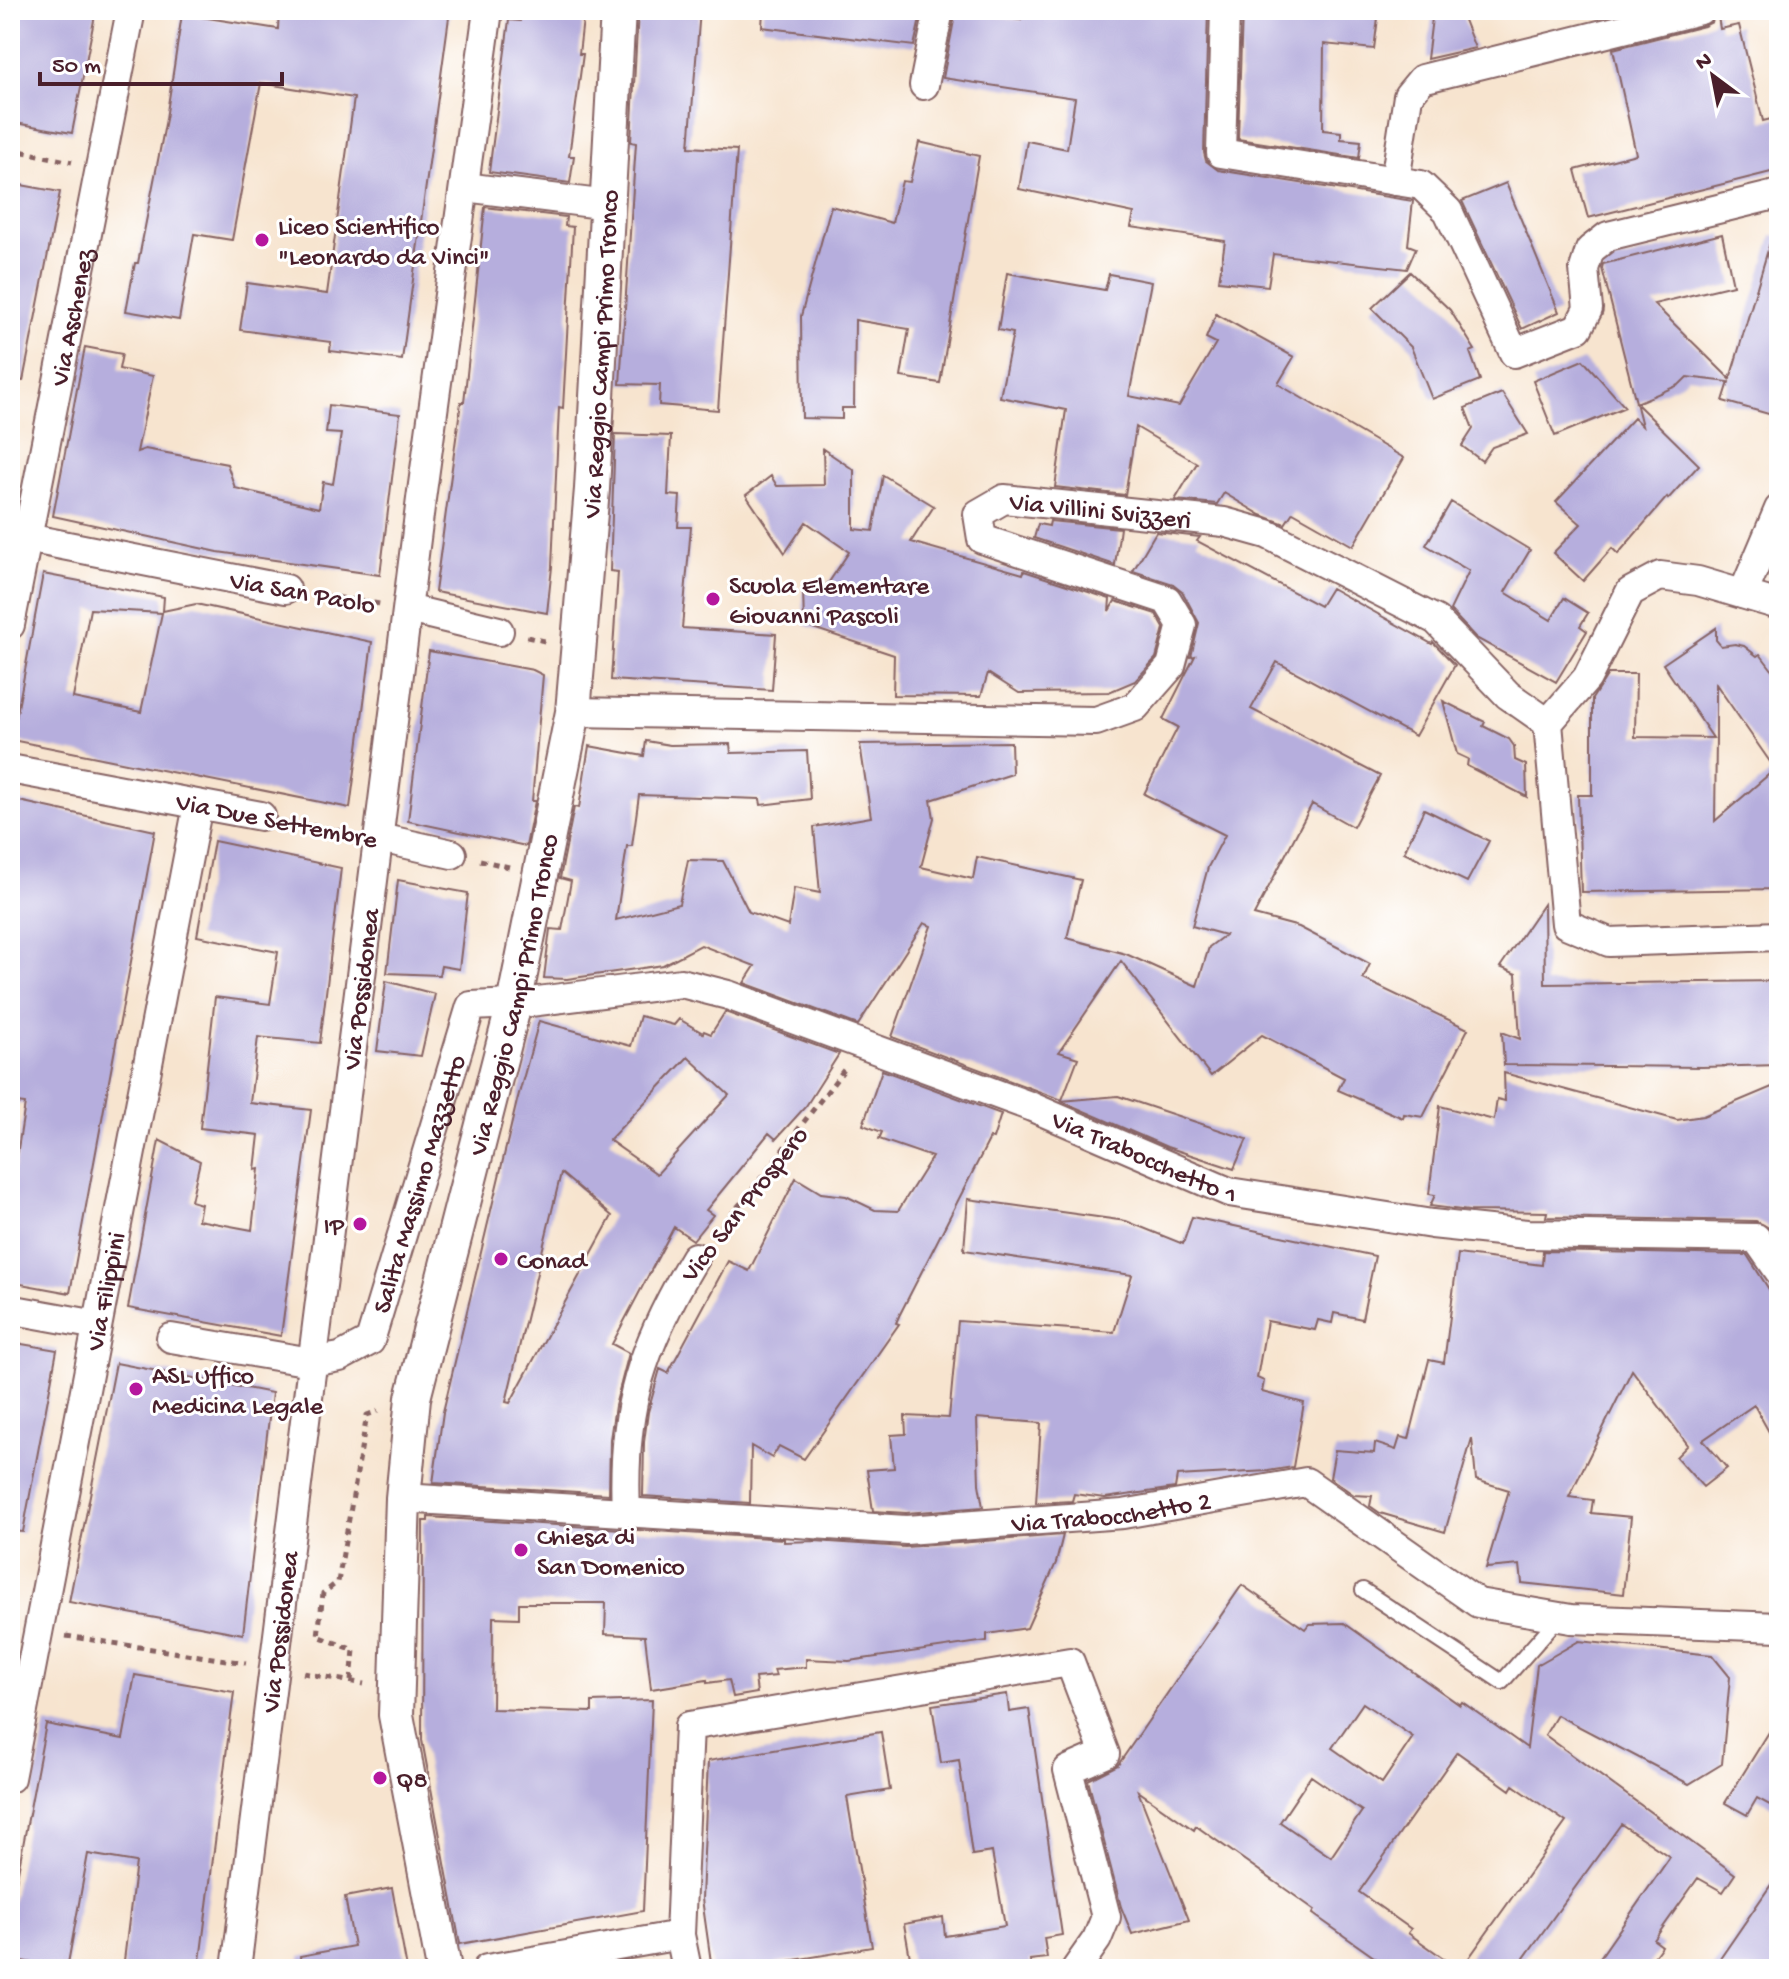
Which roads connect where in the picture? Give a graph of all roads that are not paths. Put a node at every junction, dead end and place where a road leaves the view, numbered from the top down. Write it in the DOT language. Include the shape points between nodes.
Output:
graph roads {
  1 [pos="131,10"];
  2 [pos="488,10"];
  3 [pos="618,10"];
  4 [pos="939,10"];
  5 [pos="1225,10"];
  6 [pos="1700,10"];
  7 [pos="924,85"];
  8 [pos="1395,181"];
  9 [pos="465,187"];
  10 [pos="1779,194"];
  11 [pos="608,205"];
  12 [pos="1779,509"];
  13 [pos="27,538"];
  14 [pos="286,589"];
  15 [pos="1743,594"];
  16 [pos="1779,605"];
  17 [pos="408,609"];
  18 [pos="10,625"];
  19 [pos="499,631"];
  20 [pos="573,712"];
  21 [pos="1548,723"];
  22 [pos="10,769"];
  23 [pos="198,805"];
  24 [pos="261,816"];
  25 [pos="380,838"];
  26 [pos="452,854"];
  27 [pos="1779,936"];
  28 [pos="514,1004"];
  29 [pos="695,1257"];
  30 [pos="1779,1271"];
  31 [pos="20,1311"];
  32 [pos="97,1325"];
  33 [pos="171,1338"];
  34 [pos="311,1362"];
  35 [pos="403,1498"];
  36 [pos="626,1512"];
  37 [pos="1363,1590"];
  38 [pos="1559,1617"];
  39 [pos="1779,1627"];
  40 [pos="10,1778"];
  41 [pos="680,1935"];
  42 [pos="236,1969"];
  43 [pos="444,1969"];
  44 [pos="487,1969"];
  45 [pos="687,1969"];
  46 [pos="1076,1969"];
  1 -- 13 [label="street, Via Aschenez"];
  2 -- 9 [label="street, Via Possidonea"];
  3 -- 11 [label="street, Via Reggio Campi Primo Tronco"];
  4 -- 7 [label="street"];
  5 -- 8 [label="street" via="1221,153"];
  6 -- 8 [label="street" via="1422,79 1408,96"];
  8 -- 10 [label="street" via="1421,185 1448,211 1514,353 1578,328 1588,309 1584,269 1590,250 1608,236"];
  9 -- 11 [label="street"];
  9 -- 17 [label="street, Via Possidonea"];
  11 -- 20 [label="street, Via Reggio Campi Primo Tronco"];
  12 -- 15 [label="street"];
  13 -- 14 [label="street, Via San Paolo"];
  13 -- 18 [label="street, Via Aschenez"];
  15 -- 16 [label="street"];
  15 -- 21 [label="street" via="1660,576 1630,592 1587,678"];
  17 -- 19 [label="street, Via San Paolo"];
  17 -- 25 [label="street, Via Possidonea"];
  20 -- 21 [label="street, Via Villini Svizzeri" via="1096,721 1135,707 1171,666 1182,625 1167,600 982,539 978,514 1004,499 1224,522 1267,534 1436,620 1508,695"];
  20 -- 28 [label="street, Via Reggio Campi Primo Tronco"];
  21 -- 27 [label="street" via="1566,924 1609,942"];
  22 -- 23 [label="street, Via Due Settembre"];
  23 -- 24 [label="street, Via Due Settembre"];
  23 -- 32 [label="street, Via Filippini"];
  25 -- 26 [label="street, Via Due Settembre"];
  25 -- 34 [label="street, Via Possidonea"];
  28 -- 30 [label="street, Via Trabocchetto 1" via="681,983 728,995 1032,1107 1229,1192 1527,1234 1756,1238"];
  28 -- 34 [label="street, Salita Massimo Mazzetto" via="471,1006 370,1341 340,1357"];
  28 -- 35 [label="street, Via Reggio Campi Primo Tronco" via="413,1398"];
  29 -- 36 [label="street, Vico San Prospero" via="643,1358 630,1411"];
  31 -- 32 [label="street"];
  32 -- 40 [label="street, Via Filippini"];
  33 -- 34 [label="street"];
  34 -- 42 [label="street, Via Possidonea"];
  35 -- 36 [label="street, Via Trabocchetto 2"];
  35 -- 43 [label="street, Via Reggio Campi Primo Tronco" via="396,1715"];
  36 -- 38 [label="street, Via Trabocchetto 2" via="906,1530 1123,1514 1306,1482 1478,1603"];
  37 -- 38 [label="lane" via="1502,1682"];
  38 -- 39 [label="street, Via Trabocchetto 2"];
  41 -- 44 [label="street"];
  41 -- 45 [label="street"];
  41 -- 46 [label="street" via="689,1726 1070,1662 1105,1754 1068,1770 1106,1917"];
}
